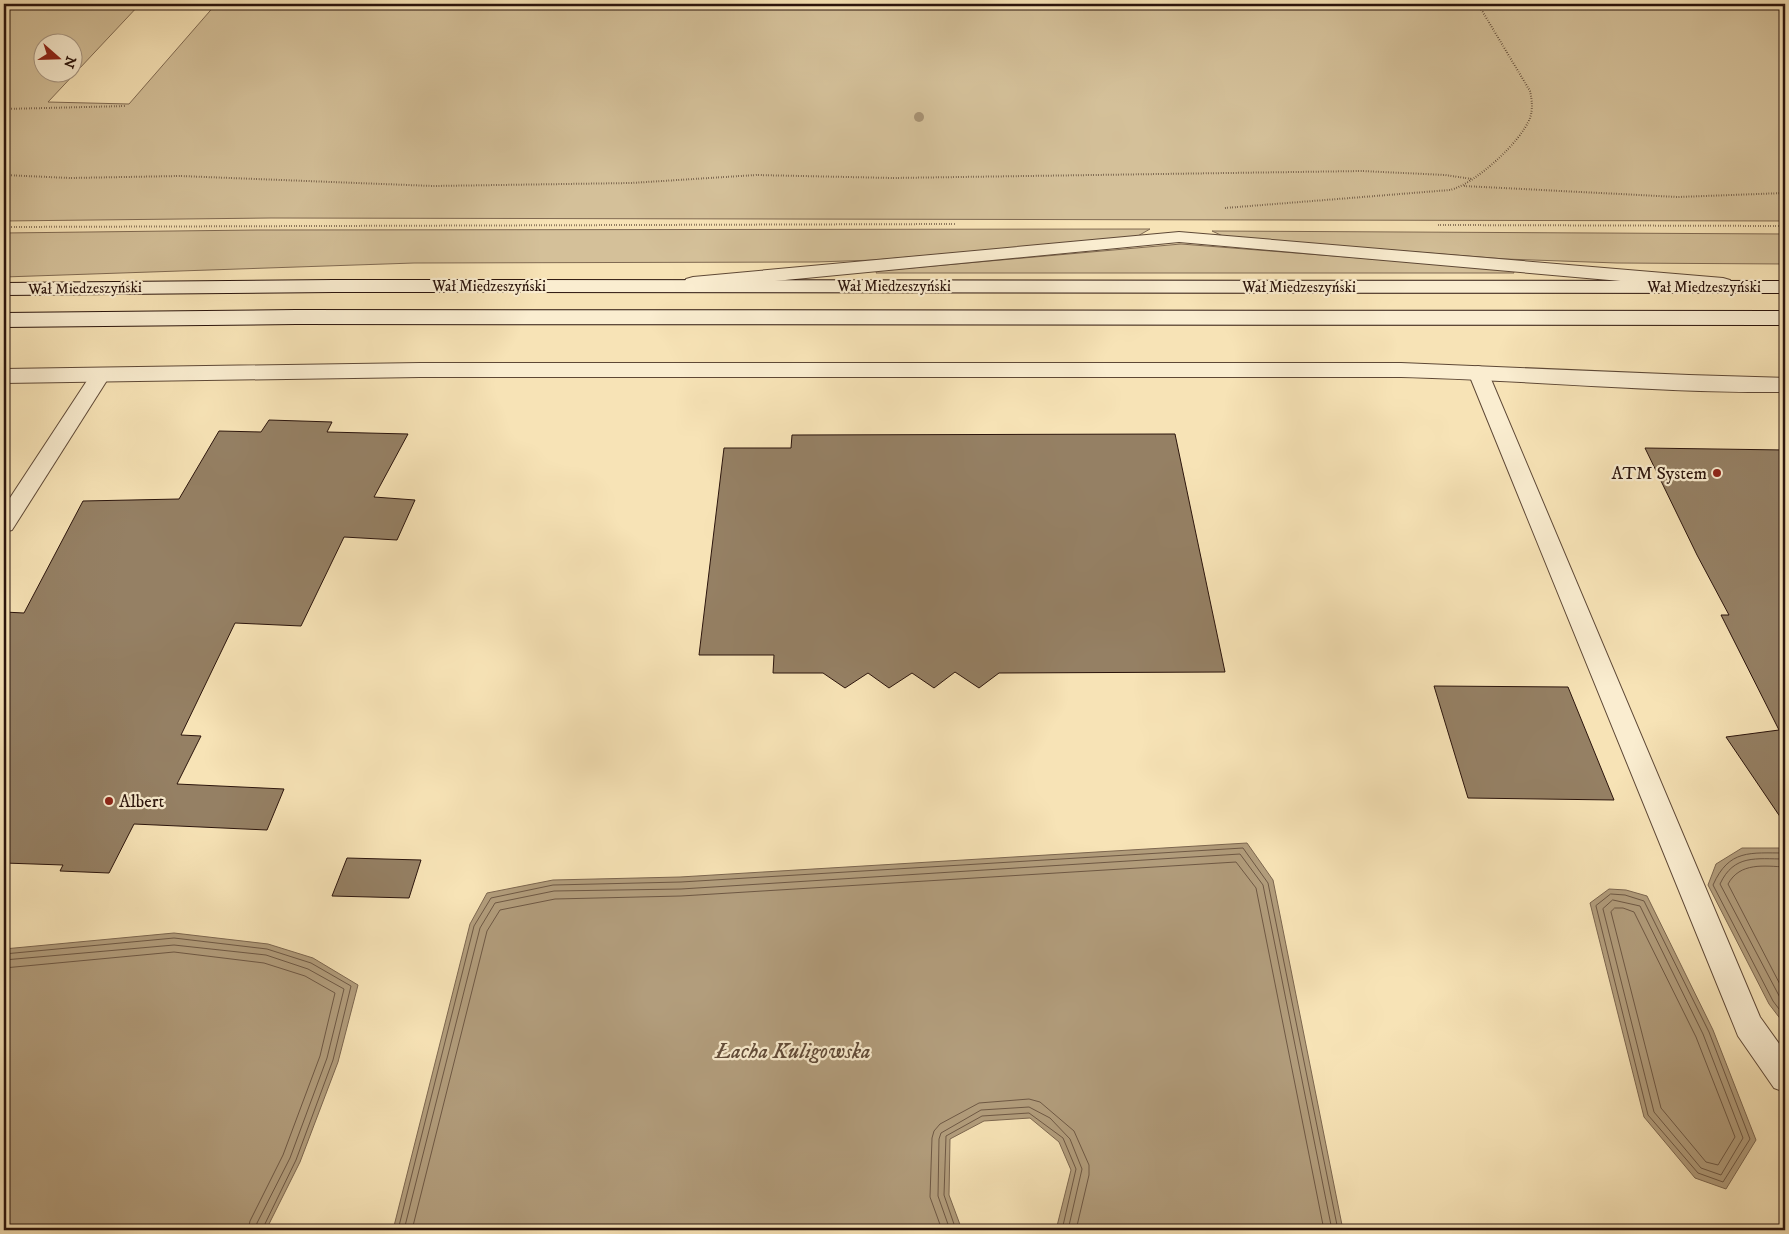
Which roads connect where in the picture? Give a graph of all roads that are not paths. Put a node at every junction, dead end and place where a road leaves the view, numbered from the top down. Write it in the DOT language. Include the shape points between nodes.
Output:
graph roads {
  1 [pos="666,286"];
  2 [pos="1760,287"];
  3 [pos="1785,287"];
  4 [pos="4,289"];
  5 [pos="1747,318"];
  6 [pos="1785,318"];
  7 [pos="4,320"];
  8 [pos="1785,324"];
  9 [pos="1478,372"];
  10 [pos="101,374"];
  11 [pos="4,376"];
  12 [pos="1785,384"];
  13 [pos="4,524"];
  14 [pos="1785,1077"];
  1 -- 2 [label="main road, Wał Miedzeszyński"];
  1 -- 2 [label="lane" via="1179,237"];
  1 -- 4 [label="main road, Wał Miedzeszyński"];
  2 -- 3 [label="main road, Wał Miedzeszyński"];
  5 -- 6 [label="main road, Wał Miedzeszyński"];
  5 -- 7 [label="main road, Wał Miedzeszyński" via="287,317"];
  5 -- 8 [label="lane"];
  9 -- 10 [label="main road" via="474,369"];
  9 -- 12 [label="main road" via="1711,385"];
  9 -- 14 [label="lane" via="1749,1026"];
  10 -- 11 [label="main road"];
  10 -- 13 [label="lane"];
}
